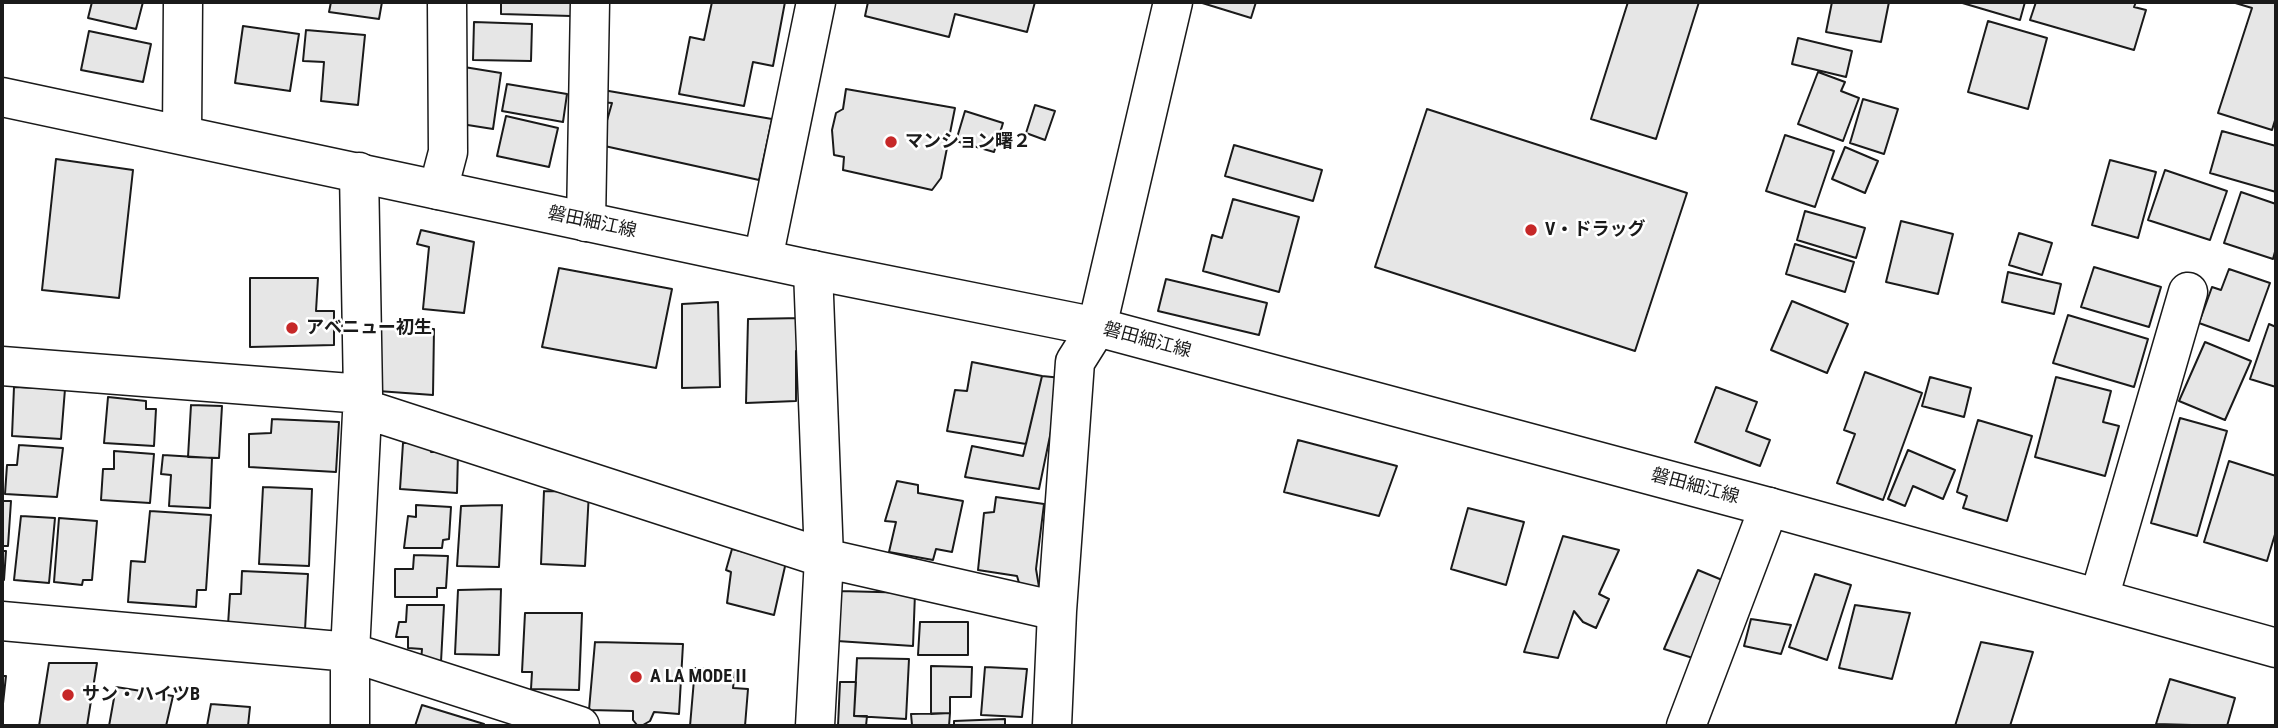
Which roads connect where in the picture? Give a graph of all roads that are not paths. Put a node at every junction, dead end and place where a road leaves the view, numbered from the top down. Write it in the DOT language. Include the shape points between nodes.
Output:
graph roads {
  1 [pos="183,2"];
  2 [pos="447,2"];
  3 [pos="590,2"];
  4 [pos="817,2"];
  5 [pos="1173,2"];
  6 [pos="2,97"];
  7 [pos="182,134"];
  8 [pos="359,172"];
  9 [pos="438,190"];
  10 [pos="586,222"];
  11 [pos="763,259"];
  12 [pos="813,270"];
  13 [pos="2188,292"];
  14 [pos="1097,327"];
  15 [pos="2,366"];
  16 [pos="363,401"];
  17 [pos="1769,507"];
  18 [pos="824,558"];
  19 [pos="2099,598"];
  20 [pos="1057,611"];
  21 [pos="2,621"];
  22 [pos="2276,648"];
  23 [pos="350,652"];
  24 [pos="350,726"];
  25 [pos="580,726"];
  26 [pos="815,726"];
  27 [pos="1052,726"];
  28 [pos="1686,726"];
  1 -- 7 [label="street"];
  2 -- 9 [label="street" via="448,152"];
  3 -- 10 [label="street"];
  4 -- 11 [label="street"];
  5 -- 14 [label="street"];
  6 -- 7 [label="street, 磐田細江線"];
  7 -- 8 [label="street, 磐田細江線"];
  8 -- 9 [label="street, 磐田細江線"];
  8 -- 16 [label="street"];
  9 -- 10 [label="street, 磐田細江線"];
  10 -- 11 [label="street, 磐田細江線"];
  11 -- 12 [label="street, 磐田細江線"];
  12 -- 14 [label="street, 磐田細江線"];
  12 -- 18 [label="street"];
  13 -- 19 [label="street"];
  14 -- 17 [label="street, 磐田細江線"];
  14 -- 20 [label="street" via="1075,362"];
  15 -- 16 [label="street"];
  16 -- 18 [label="street"];
  16 -- 23 [label="street"];
  17 -- 19 [label="street, 磐田細江線"];
  17 -- 28 [label="street"];
  18 -- 20 [label="street"];
  18 -- 26 [label="street"];
  19 -- 22 [label="street, 磐田細江線"];
  20 -- 27 [label="street"];
  21 -- 23 [label="street"];
  23 -- 24 [label="street"];
  23 -- 25 [label="street"];
}
